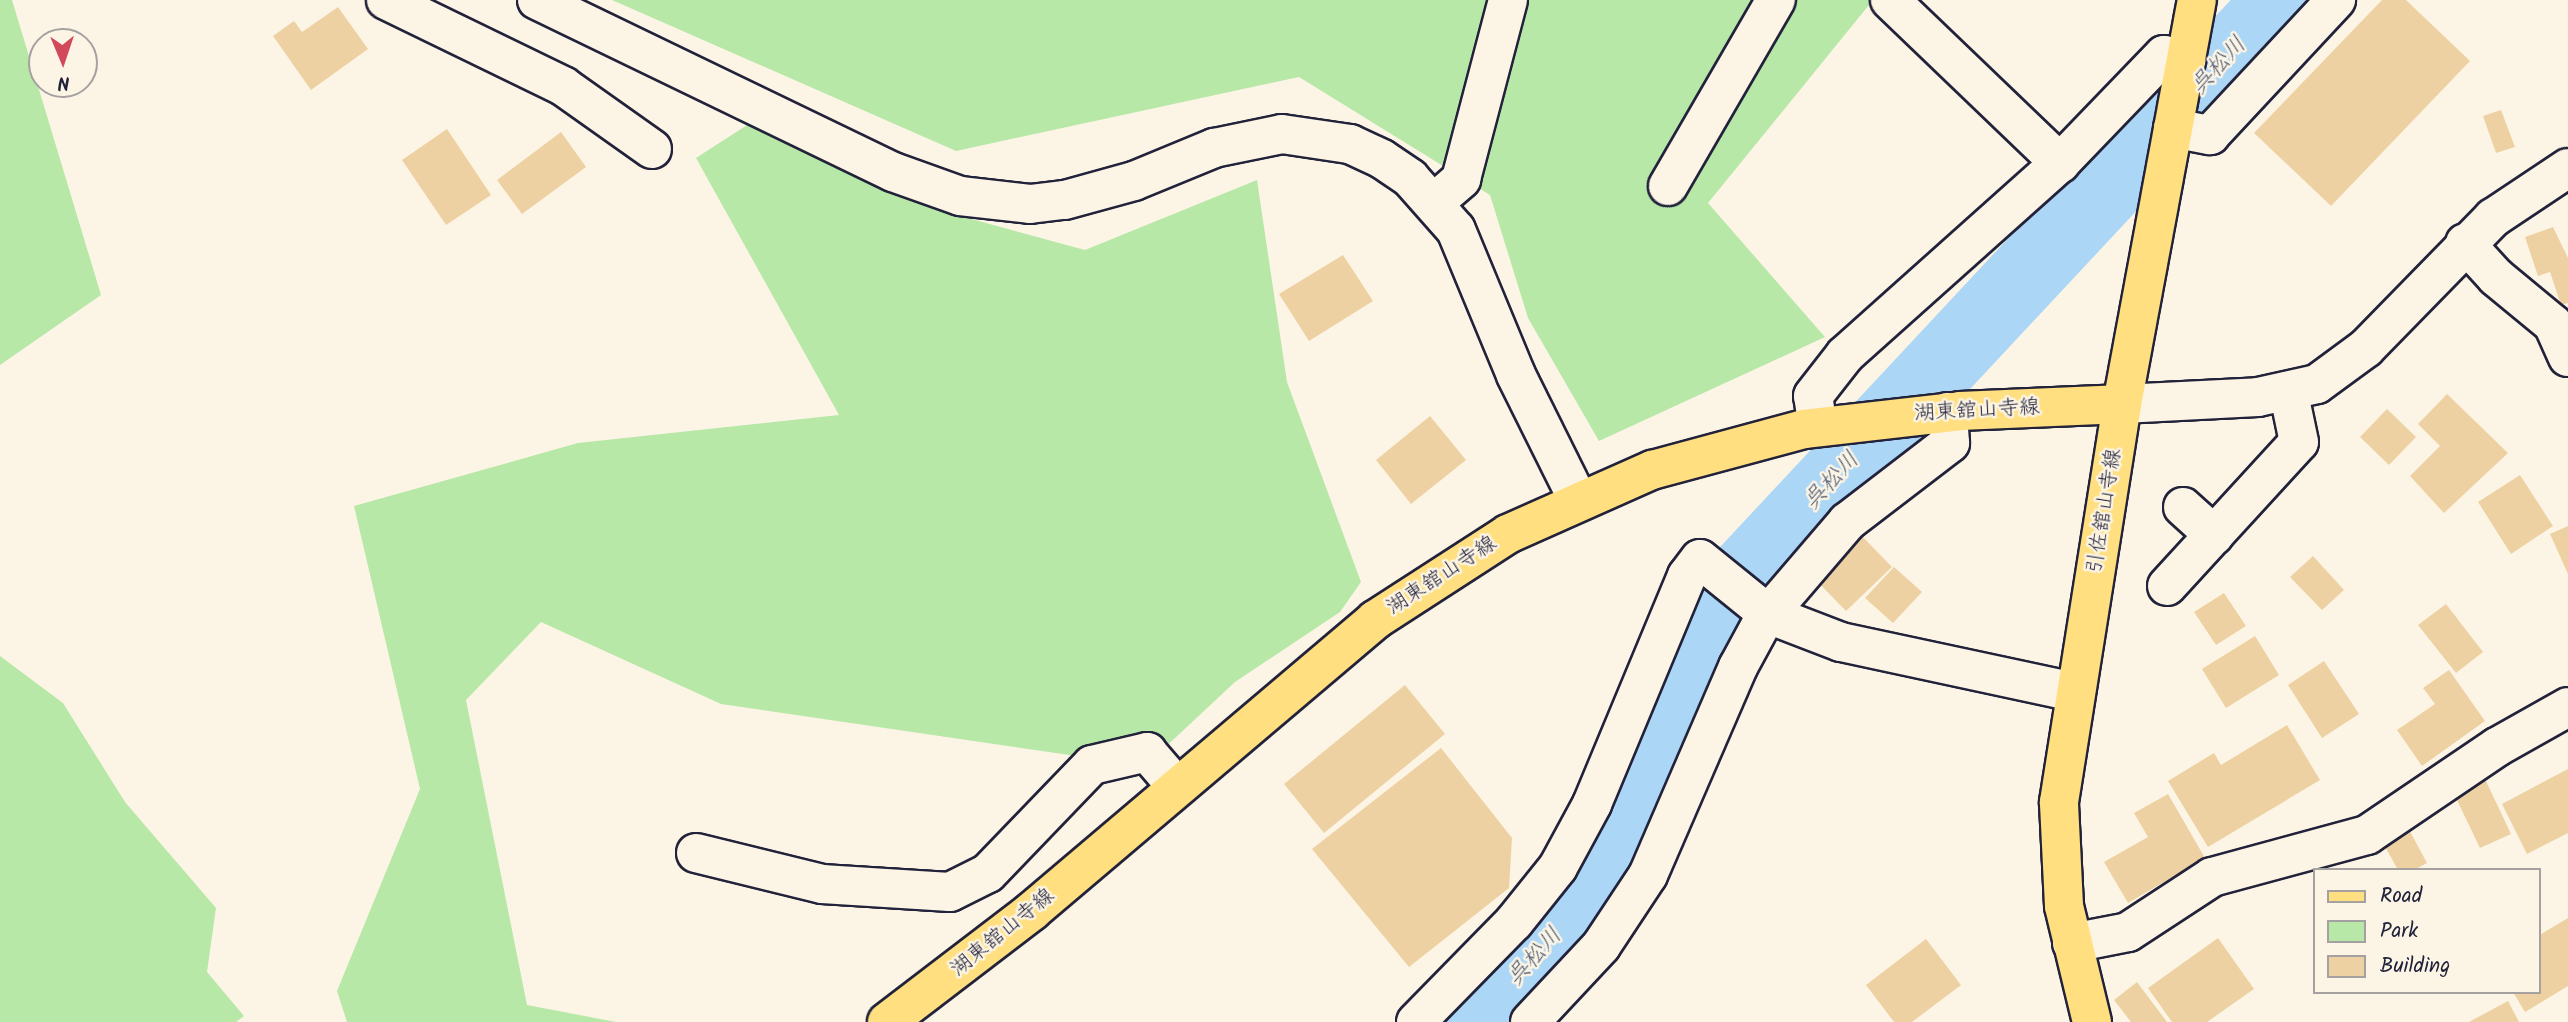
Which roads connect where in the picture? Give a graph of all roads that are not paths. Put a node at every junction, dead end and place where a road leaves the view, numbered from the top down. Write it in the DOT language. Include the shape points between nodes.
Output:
graph roads {
  1 [pos="386,0"];
  2 [pos="537,0"];
  3 [pos="1508,0"];
  4 [pos="1776,0"];
  5 [pos="1890,0"];
  6 [pos="2197,0"];
  7 [pos="2336,0"];
  8 [pos="2183,53"];
  9 [pos="2186,130"];
  10 [pos="652,149"];
  11 [pos="2060,163"];
  12 [pos="2568,168"];
  13 [pos="1668,186"];
  14 [pos="1435,202"];
  15 [pos="2465,243"];
  16 [pos="2568,357"];
  17 [pos="2288,394"];
  18 [pos="2122,404"];
  19 [pos="1948,412"];
  20 [pos="1823,426"];
  21 [pos="1578,500"];
  22 [pos="2183,507"];
  23 [pos="2214,535"];
  24 [pos="2167,586"];
  25 [pos="1761,608"];
  26 [pos="2075,692"];
  27 [pos="2568,707"];
  28 [pos="1177,787"];
  29 [pos="696,853"];
  30 [pos="2072,943"];
  31 [pos="887,1022"];
  32 [pos="1416,1022"];
  33 [pos="1530,1022"];
  34 [pos="2092,1022"];
  1 -- 10 [label="street" via="563,86"];
  2 -- 14 [label="street" via="893,172 960,196 1018,203 1065,200 1134,181 1214,148 1282,134 1350,144 1382,159"];
  3 -- 14 [label="street" via="1461,179"];
  4 -- 13 [label="street"];
  5 -- 11 [label="street"];
  6 -- 8 [label="main road, 引佐舘山寺線"];
  7 -- 9 [label="street" via="2210,135"];
  8 -- 9 [label="main road, 引佐舘山寺線"];
  8 -- 11 [label="street" via="2164,55"];
  9 -- 18 [label="main road, 引佐舘山寺線" via="2166,168"];
  11 -- 20 [label="street" via="1845,355 1813,396"];
  12 -- 15 [label="street" via="2527,192"];
  14 -- 21 [label="street" via="1471,261 1516,375"];
  15 -- 16 [label="street" via="2496,277 2553,324"];
  15 -- 17 [label="street" via="2344,369"];
  17 -- 18 [label="street"];
  17 -- 23 [label="street" via="2299,442"];
  18 -- 19 [label="main road, 湖東舘山寺線"];
  18 -- 26 [label="main road, 引佐舘山寺線"];
  19 -- 20 [label="main road, 湖東舘山寺線"];
  19 -- 25 [label="street" via="1950,443 1847,522"];
  20 -- 21 [label="main road, 湖東舘山寺線" via="1727,447"];
  21 -- 28 [label="main road, 湖東舘山寺線" via="1451,568 1375,620"];
  22 -- 23 [label="street"];
  23 -- 24 [label="street"];
  25 -- 26 [label="street" via="1879,654"];
  25 -- 32 [label="street" via="1700,559 1687,576 1592,804 1558,867 1514,922"];
  25 -- 33 [label="street" via="1648,875 1601,946"];
  26 -- 30 [label="main road, 引佐舘山寺線" via="2057,837"];
  27 -- 30 [label="street" via="2497,747 2367,835 2212,877 2127,932"];
  28 -- 29 [label="street" via="1147,752 1093,765 988,873 950,892 822,884"];
  28 -- 31 [label="main road, 湖東舘山寺線" via="994,941"];
  30 -- 34 [label="main road, 引佐舘山寺線"];
}
